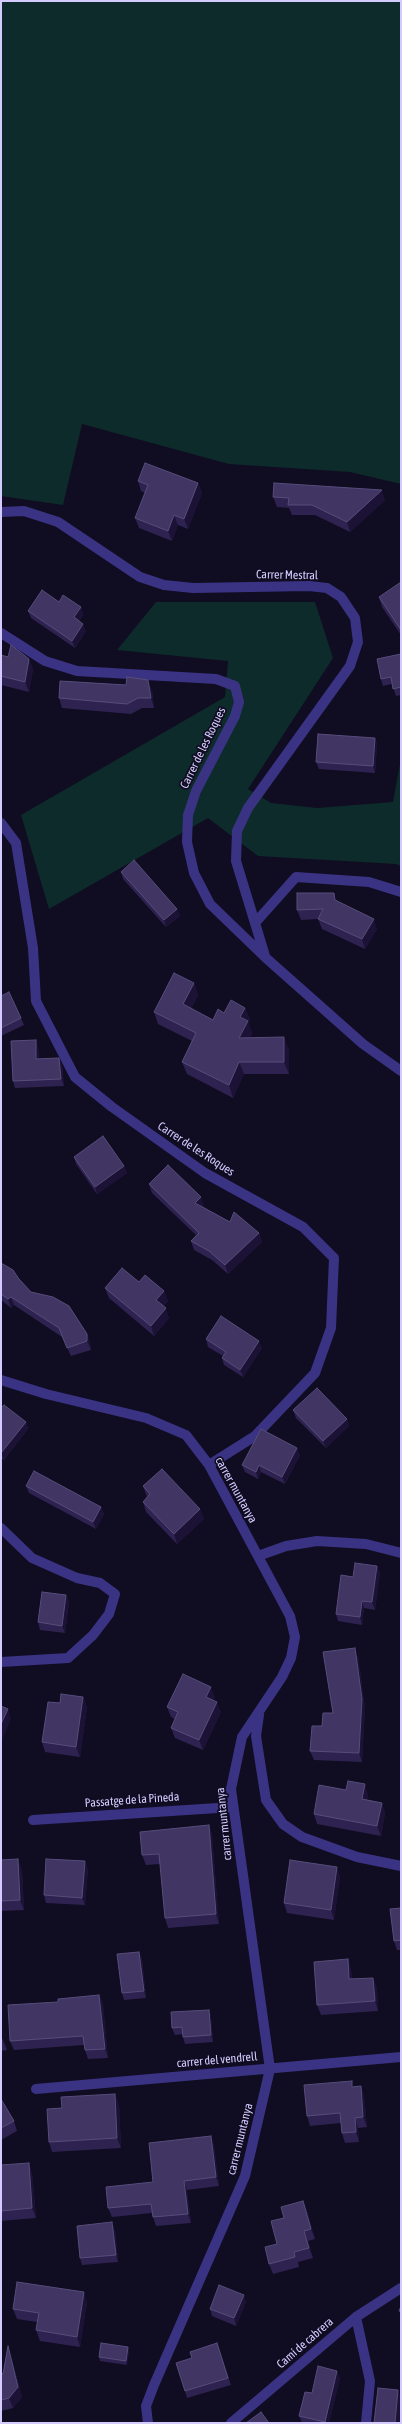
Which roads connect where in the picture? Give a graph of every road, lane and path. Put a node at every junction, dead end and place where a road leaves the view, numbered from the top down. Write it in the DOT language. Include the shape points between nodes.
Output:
graph roads {
  1 [pos="1,512"];
  2 [pos="1,633"];
  3 [pos="1,823"];
  4 [pos="401,892"];
  5 [pos="255,923"];
  6 [pos="266,958"];
  7 [pos="401,1071"];
  8 [pos="1,1380"];
  9 [pos="209,1465"];
  10 [pos="1,1528"];
  11 [pos="401,1553"];
  12 [pos="258,1556"];
  13 [pos="1,1662"];
  14 [pos="260,1711"];
  15 [pos="233,1807"];
  16 [pos="33,1820"];
  17 [pos="401,1866"];
  18 [pos="401,2057"];
  19 [pos="270,2069"];
  20 [pos="36,2089"];
  21 [pos="401,2288"];
  22 [pos="356,2316"];
  23 [pos="148,2423"];
  24 [pos="231,2423"];
  25 [pos="366,2423"];
  1 -- 5 [label="street, Carrer Mestral" via="24,511 58,522 140,577 193,588 327,588 341,597 355,618 358,642 350,666 248,808 237,831 236,861"];
  2 -- 6 [label="street, Carrer de les Roques" via="45,661 77,671 216,679 235,686 239,702 235,716 196,791 188,815 187,842 194,873 210,904"];
  3 -- 9 [label="street, Carrer de les Roques" via="16,843 33,948 36,1001 76,1077 112,1107 204,1173 303,1227 334,1258 331,1328 315,1373 255,1436"];
  4 -- 5 [label="street" via="369,882 296,877"];
  5 -- 6 [label="street, Carrer Mestral"];
  6 -- 7 [label="street, Carrer de les Roques" via="363,1044"];
  8 -- 9 [label="street, carrer muntanya" via="46,1394 146,1418 186,1436"];
  9 -- 12 [label="street, carrer muntanya"];
  10 -- 13 [label="street" via="32,1558 77,1578 100,1583 115,1594 109,1614 93,1635 68,1658"];
  11 -- 12 [label="street" via="366,1544 317,1541 286,1546"];
  12 -- 14 [label="street, carrer muntanya" via="290,1616 295,1638 291,1658 282,1677"];
  14 -- 15 [label="street, carrer muntanya" via="242,1737 230,1789"];
  14 -- 17 [label="street" via="256,1736 266,1800 283,1824 302,1837 357,1857"];
  15 -- 16 [label="street, Passatge de la Pineda"];
  15 -- 19 [label="street, carrer muntanya"];
  18 -- 19 [label="street, carrer del vendrell"];
  19 -- 20 [label="street, carrer del vendrell"];
  19 -- 23 [label="street, carrer muntanya" via="245,2176 154,2385 146,2406"];
  21 -- 22 [label="street, Camí de cabrera"];
  22 -- 24 [label="street, Camí de cabrera"];
  22 -- 25 [label="street" via="370,2381"];
}
